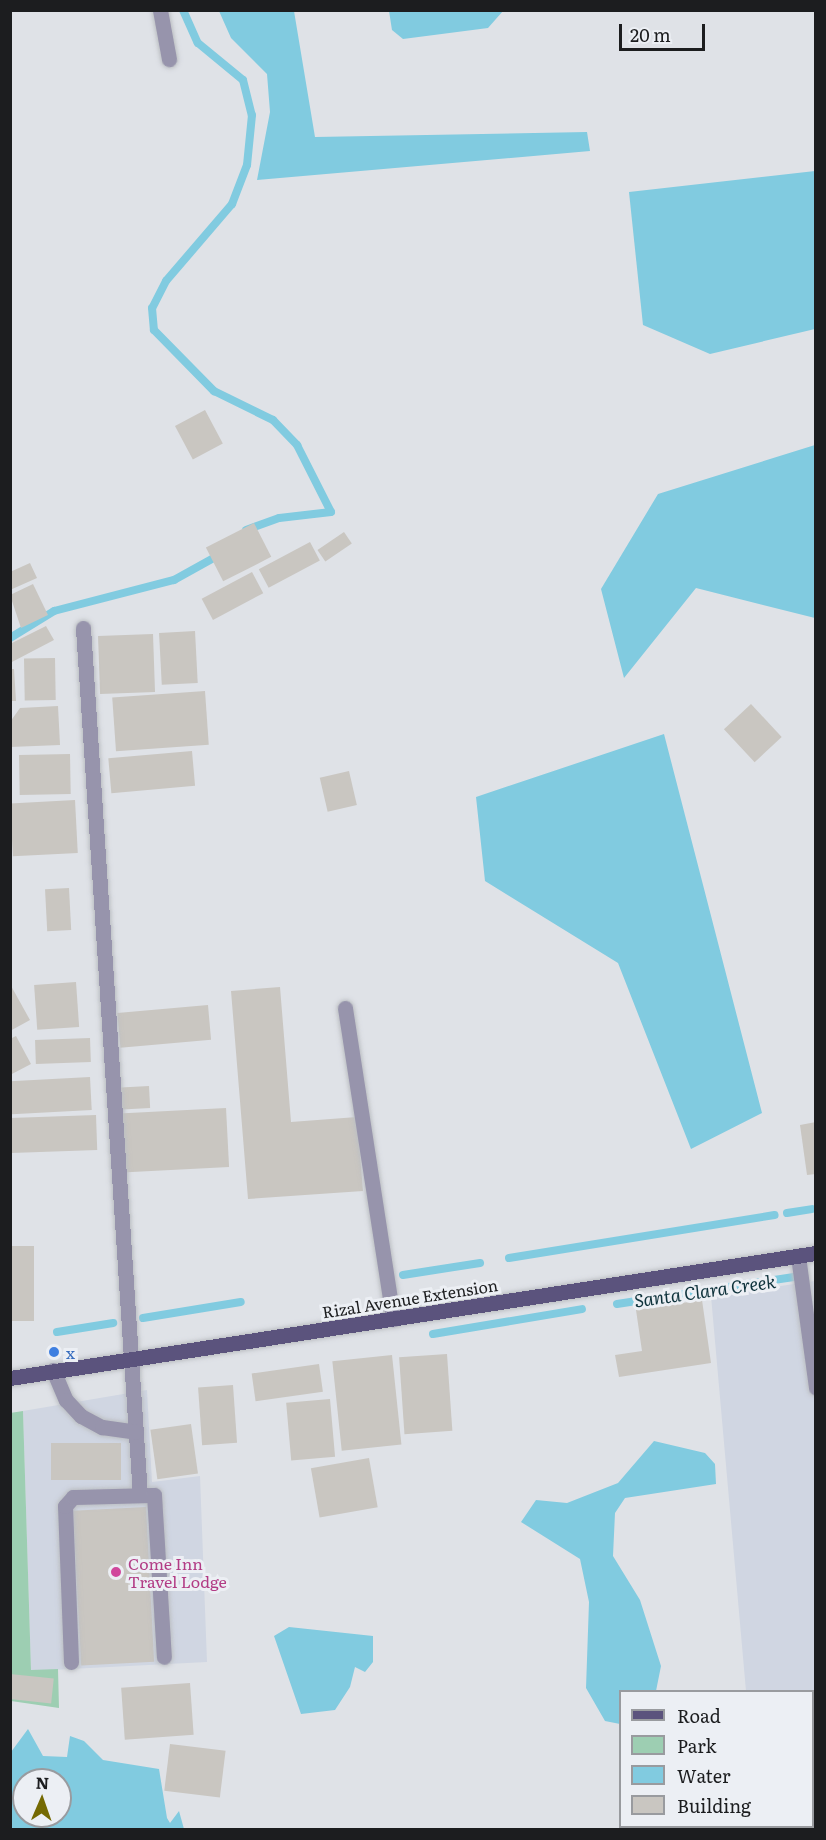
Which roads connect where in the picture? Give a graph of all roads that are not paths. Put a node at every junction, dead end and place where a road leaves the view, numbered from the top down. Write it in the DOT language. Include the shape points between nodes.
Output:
graph roads {
  1 [pos="160,10"];
  2 [pos="169,59"];
  3 [pos="83,628"];
  4 [pos="345,1008"];
  5 [pos="816,1253"];
  6 [pos="798,1256"];
  7 [pos="393,1319"];
  8 [pos="131,1357"];
  9 [pos="53,1370"];
  10 [pos="10,1378"];
  11 [pos="816,1388"];
  12 [pos="136,1432"];
  13 [pos="140,1495"];
  14 [pos="164,1658"];
  15 [pos="71,1662"];
  1 -- 2 [label="street"];
  3 -- 8 [label="street"];
  4 -- 7 [label="street"];
  5 -- 6 [label="main road, Rizal Avenue Extension"];
  6 -- 7 [label="main road, Rizal Avenue Extension"];
  6 -- 11 [label="street"];
  7 -- 8 [label="main road, Rizal Avenue Extension"];
  8 -- 9 [label="main road, Rizal Avenue Extension"];
  8 -- 12 [label="street"];
  9 -- 10 [label="main road, Rizal Avenue Extension"];
  9 -- 12 [label="street" via="66,1400 81,1416 102,1427"];
  12 -- 13 [label="street"];
  13 -- 14 [label="street" via="156,1498"];
  13 -- 15 [label="street" via="73,1497 65,1506"];
}
